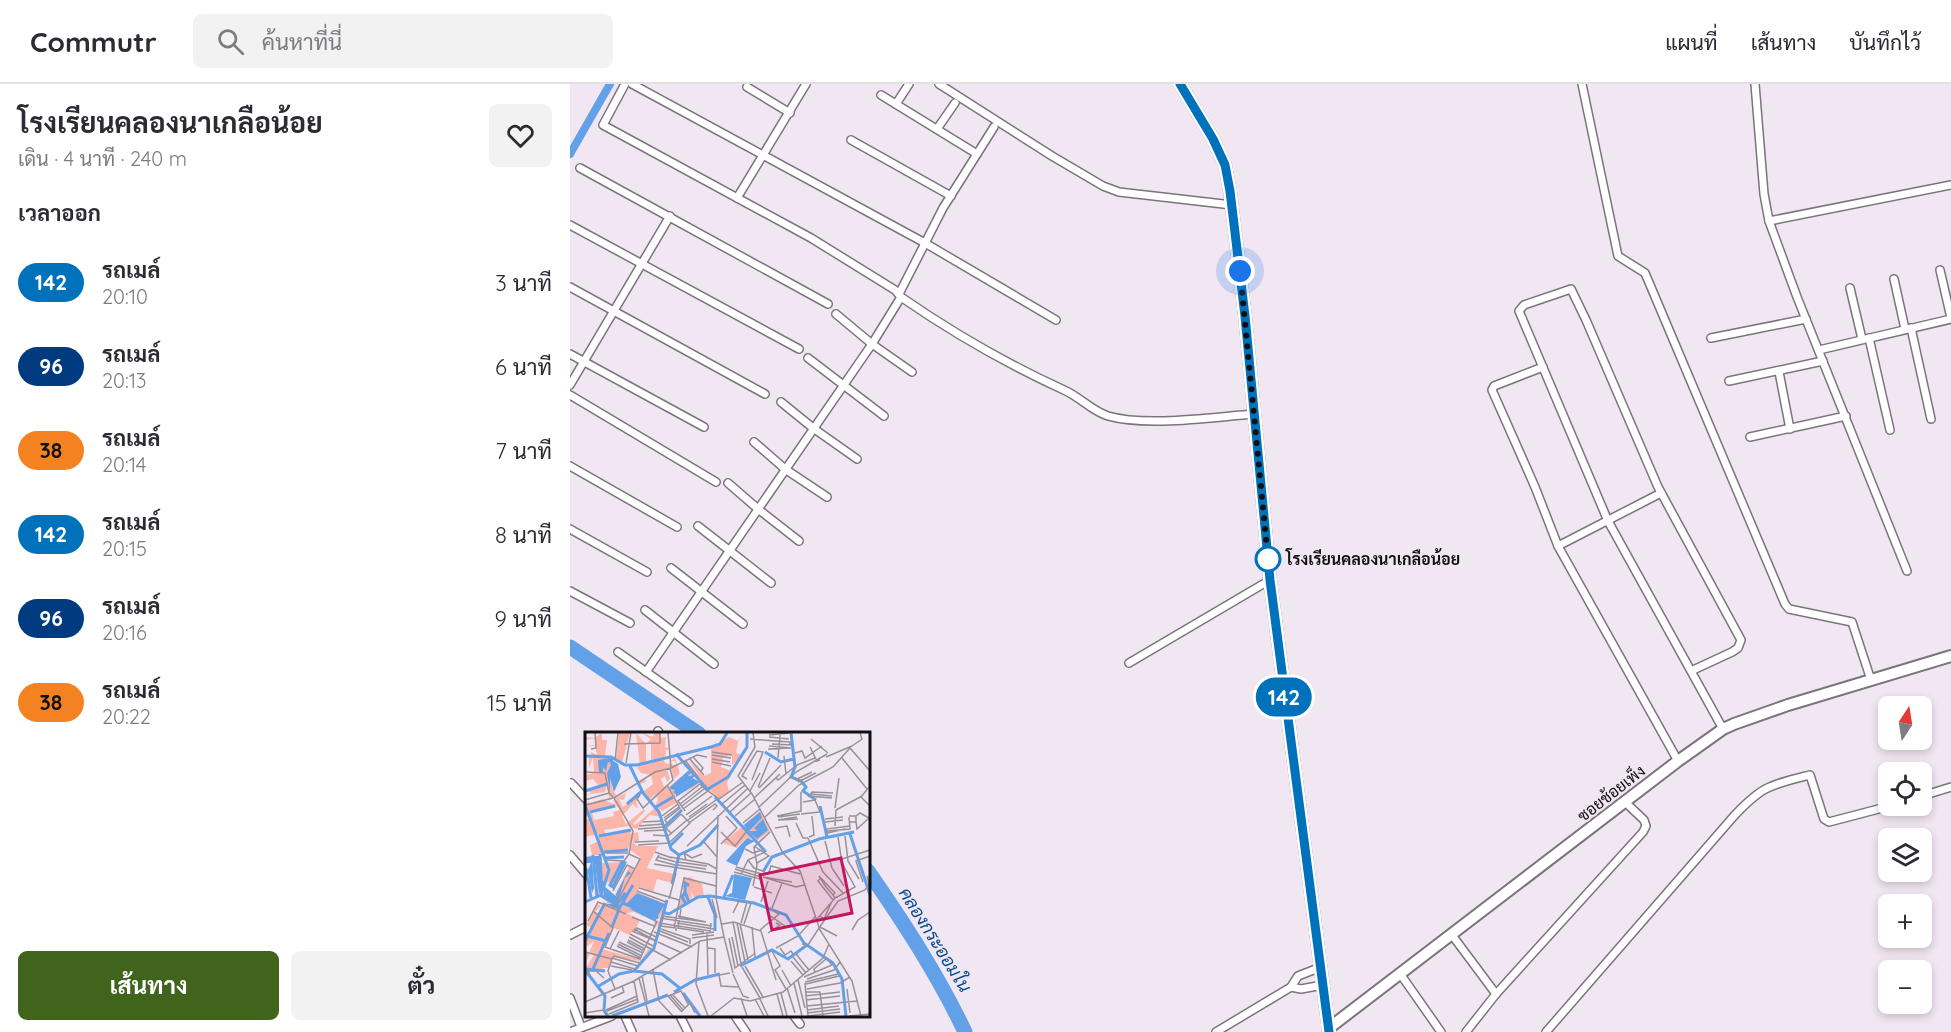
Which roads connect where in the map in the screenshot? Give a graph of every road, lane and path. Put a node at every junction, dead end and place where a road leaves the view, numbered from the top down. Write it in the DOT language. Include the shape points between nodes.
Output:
graph roads {
  1 [pos="626,84"];
  2 [pos="632,84"];
  3 [pos="806,84"];
  4 [pos="909,84"];
  5 [pos="939,84"];
  6 [pos="1180,84"];
  7 [pos="1582,84"];
  8 [pos="1755,84"];
  9 [pos="747,87"];
  10 [pos="881,95"];
  11 [pos="955,103"];
  12 [pos="896,104"];
  13 [pos="790,113"];
  14 [pos="994,127"];
  15 [pos="937,129"];
  16 [pos="851,140"];
  17 [pos="977,154"];
  18 [pos="763,155"];
  19 [pos="580,168"];
  20 [pos="1951,185"];
  21 [pos="951,196"];
  22 [pos="737,198"];
  23 [pos="1232,205"];
  24 [pos="670,216"];
  25 [pos="1769,221"];
  26 [pos="570,225"];
  27 [pos="925,243"];
  28 [pos="642,264"];
  29 [pos="1940,270"];
  30 [pos="1894,279"];
  31 [pos="570,286"];
  32 [pos="1850,288"];
  33 [pos="900,296"];
  34 [pos="828,304"];
  35 [pos="614,310"];
  36 [pos="836,314"];
  37 [pos="1806,319"];
  38 [pos="1951,319"];
  39 [pos="1056,320"];
  40 [pos="1908,329"];
  41 [pos="1711,338"];
  42 [pos="1865,338"];
  43 [pos="872,344"];
  44 [pos="799,349"];
  45 [pos="1819,350"];
  46 [pos="570,354"];
  47 [pos="808,358"];
  48 [pos="1823,361"];
  49 [pos="583,362"];
  50 [pos="570,366"];
  51 [pos="1543,367"];
  52 [pos="578,370"];
  53 [pos="912,372"];
  54 [pos="1779,372"];
  55 [pos="1729,381"];
  56 [pos="570,385"];
  57 [pos="842,386"];
  58 [pos="570,394"];
  59 [pos="765,394"];
  60 [pos="782,402"];
  61 [pos="1254,414"];
  62 [pos="884,416"];
  63 [pos="1846,416"];
  64 [pos="1931,418"];
  65 [pos="704,427"];
  66 [pos="813,428"];
  67 [pos="1790,429"];
  68 [pos="1890,430"];
  69 [pos="1750,437"];
  70 [pos="754,442"];
  71 [pos="857,459"];
  72 [pos="570,466"];
  73 [pos="785,469"];
  74 [pos="716,482"];
  75 [pos="728,483"];
  76 [pos="1660,493"];
  77 [pos="827,498"];
  78 [pos="758,509"];
  79 [pos="1608,520"];
  80 [pos="698,526"];
  81 [pos="677,527"];
  82 [pos="570,529"];
  83 [pos="799,541"];
  84 [pos="1558,546"];
  85 [pos="729,550"];
  86 [pos="671,568"];
  87 [pos="1906,571"];
  88 [pos="647,572"];
  89 [pos="1270,580"];
  90 [pos="771,583"];
  91 [pos="570,591"];
  92 [pos="702,593"];
  93 [pos="645,610"];
  94 [pos="630,623"];
  95 [pos="743,624"];
  96 [pos="673,633"];
  97 [pos="618,652"];
  98 [pos="1951,656"];
  99 [pos="1130,663"];
  100 [pos="714,664"];
  101 [pos="1691,671"];
  102 [pos="646,672"];
  103 [pos="1871,680"];
  104 [pos="689,702"];
  105 [pos="1723,729"];
  106 [pos="1678,761"];
  107 [pos="571,783"];
  108 [pos="1951,787"];
  109 [pos="1932,793"];
  110 [pos="585,799"];
  111 [pos="1625,802"];
  112 [pos="1878,809"];
  113 [pos="570,855"];
  114 [pos="585,873"];
  115 [pos="585,927"];
  116 [pos="571,933"];
  117 [pos="1452,935"];
  118 [pos="1321,967"];
  119 [pos="1401,975"];
  120 [pos="1323,985"];
  121 [pos="1291,987"];
  122 [pos="1496,994"];
  123 [pos="570,998"];
  124 [pos="610,1017"];
  125 [pos="625,1017"];
  126 [pos="680,1017"];
  127 [pos="736,1017"];
  128 [pos="795,1017"];
  129 [pos="800,1024"];
  130 [pos="577,1030"];
  131 [pos="1329,1030"];
  132 [pos="632,1032"];
  133 [pos="688,1032"];
  134 [pos="746,1032"];
  135 [pos="1216,1032"];
  136 [pos="1441,1032"];
  137 [pos="1466,1032"];
  138 [pos="1546,1032"];
  1 -- 22 [label="street" via="603,125"];
  2 -- 18 [label="street"];
  3 -- 13 [label="street"];
  4 -- 12 [label="street"];
  5 -- 23 [label="street" via="1103,186 1119,192"];
  6 -- 23 [label="main road" via="1225,165"];
  7 -- 103 [label="street" via="1618,256 1645,273 1785,604 1789,609 1852,622"];
  8 -- 25 [label="street"];
  9 -- 13 [label="street"];
  10 -- 12 [label="street"];
  11 -- 15 [label="street"];
  12 -- 15 [label="street"];
  13 -- 18 [label="street"];
  14 -- 17 [label="street"];
  15 -- 17 [label="street"];
  16 -- 21 [label="street"];
  17 -- 21 [label="street"];
  18 -- 22 [label="street"];
  18 -- 27 [label="street"];
  19 -- 24 [label="street"];
  20 -- 25 [label="street"];
  21 -- 27 [label="street"];
  22 -- 33 [label="street" via="811,238"];
  23 -- 61 [label="main road"];
  24 -- 28 [label="street"];
  24 -- 34 [label="street"];
  25 -- 37 [label="street"];
  26 -- 28 [label="street"];
  27 -- 33 [label="street"];
  27 -- 39 [label="street"];
  28 -- 35 [label="street"];
  28 -- 44 [label="street"];
  29 -- 38 [label="street"];
  30 -- 40 [label="street"];
  31 -- 35 [label="street"];
  32 -- 42 [label="street"];
  33 -- 43 [label="street"];
  33 -- 61 [label="street" via="949,330 1107,416 1168,420"];
  35 -- 49 [label="street"];
  35 -- 59 [label="street"];
  36 -- 43 [label="street"];
  37 -- 41 [label="street"];
  37 -- 45 [label="street"];
  38 -- 40 [label="street"];
  40 -- 42 [label="street"];
  40 -- 64 [label="street"];
  42 -- 45 [label="street"];
  42 -- 68 [label="street"];
  43 -- 53 [label="street"];
  43 -- 57 [label="street"];
  45 -- 48 [label="street"];
  46 -- 49 [label="street"];
  47 -- 57 [label="street"];
  48 -- 54 [label="street"];
  48 -- 63 [label="street"];
  49 -- 52 [label="street"];
  49 -- 65 [label="street"];
  50 -- 52 [label="street"];
  51 -- 76 [label="street" via="1519,309 1571,290"];
  51 -- 79 [label="street"];
  51 -- 84 [label="street" via="1492,390"];
  52 -- 56 [label="street"];
  54 -- 55 [label="street"];
  54 -- 67 [label="street"];
  57 -- 62 [label="street"];
  57 -- 66 [label="street"];
  58 -- 74 [label="street"];
  60 -- 66 [label="street"];
  61 -- 89 [label="main road"];
  63 -- 67 [label="street"];
  63 -- 87 [label="street"];
  66 -- 71 [label="street"];
  66 -- 73 [label="street"];
  67 -- 69 [label="street"];
  70 -- 73 [label="street"];
  72 -- 81 [label="street"];
  73 -- 77 [label="street"];
  73 -- 78 [label="street"];
  75 -- 78 [label="street"];
  76 -- 79 [label="street"];
  76 -- 101 [label="street" via="1741,640 1732,652"];
  78 -- 83 [label="street"];
  78 -- 85 [label="street"];
  79 -- 84 [label="street"];
  79 -- 101 [label="street"];
  80 -- 85 [label="street"];
  82 -- 88 [label="street"];
  84 -- 106 [label="street"];
  85 -- 90 [label="street"];
  85 -- 92 [label="street"];
  86 -- 92 [label="street"];
  89 -- 99 [label="street"];
  89 -- 118 [label="main road"];
  91 -- 94 [label="street"];
  92 -- 95 [label="street"];
  92 -- 96 [label="street"];
  93 -- 96 [label="street"];
  96 -- 100 [label="street"];
  96 -- 102 [label="street"];
  97 -- 102 [label="street"];
  98 -- 103 [label="main road, ซอยช้อยเพ็ง"];
  101 -- 105 [label="street"];
  102 -- 104 [label="street"];
  103 -- 105 [label="main road, ซอยช้อยเพ็ง"];
  105 -- 106 [label="main road, ซอยช้อยเพ็ง"];
  106 -- 111 [label="main road, ซอยช้อยเพ็ง"];
  107 -- 110 [label="street"];
  108 -- 109 [label="street"];
  111 -- 117 [label="main road, ซอยช้อยเพ็ง"];
  111 -- 122 [label="street" via="1644,820 1643,832"];
  112 -- 138 [label="street" via="1829,822 1824,819 1810,775 1759,791"];
  113 -- 114 [label="street"];
  115 -- 116 [label="street"];
  117 -- 119 [label="main road, ซอยช้อยเพ็ง"];
  117 -- 122 [label="street"];
  118 -- 120 [label="main road"];
  118 -- 121 [label="street" via="1298,976"];
  119 -- 131 [label="main road, ซอยช้อยเพ็ง"];
  119 -- 136 [label="street"];
  120 -- 121 [label="street"];
  120 -- 131 [label="main road"];
  121 -- 135 [label="street"];
  122 -- 137 [label="street"];
  123 -- 130 [label="street"];
  124 -- 130 [label="street"];
  125 -- 132 [label="street"];
  126 -- 133 [label="street"];
  127 -- 134 [label="street"];
  128 -- 129 [label="street"];
}
